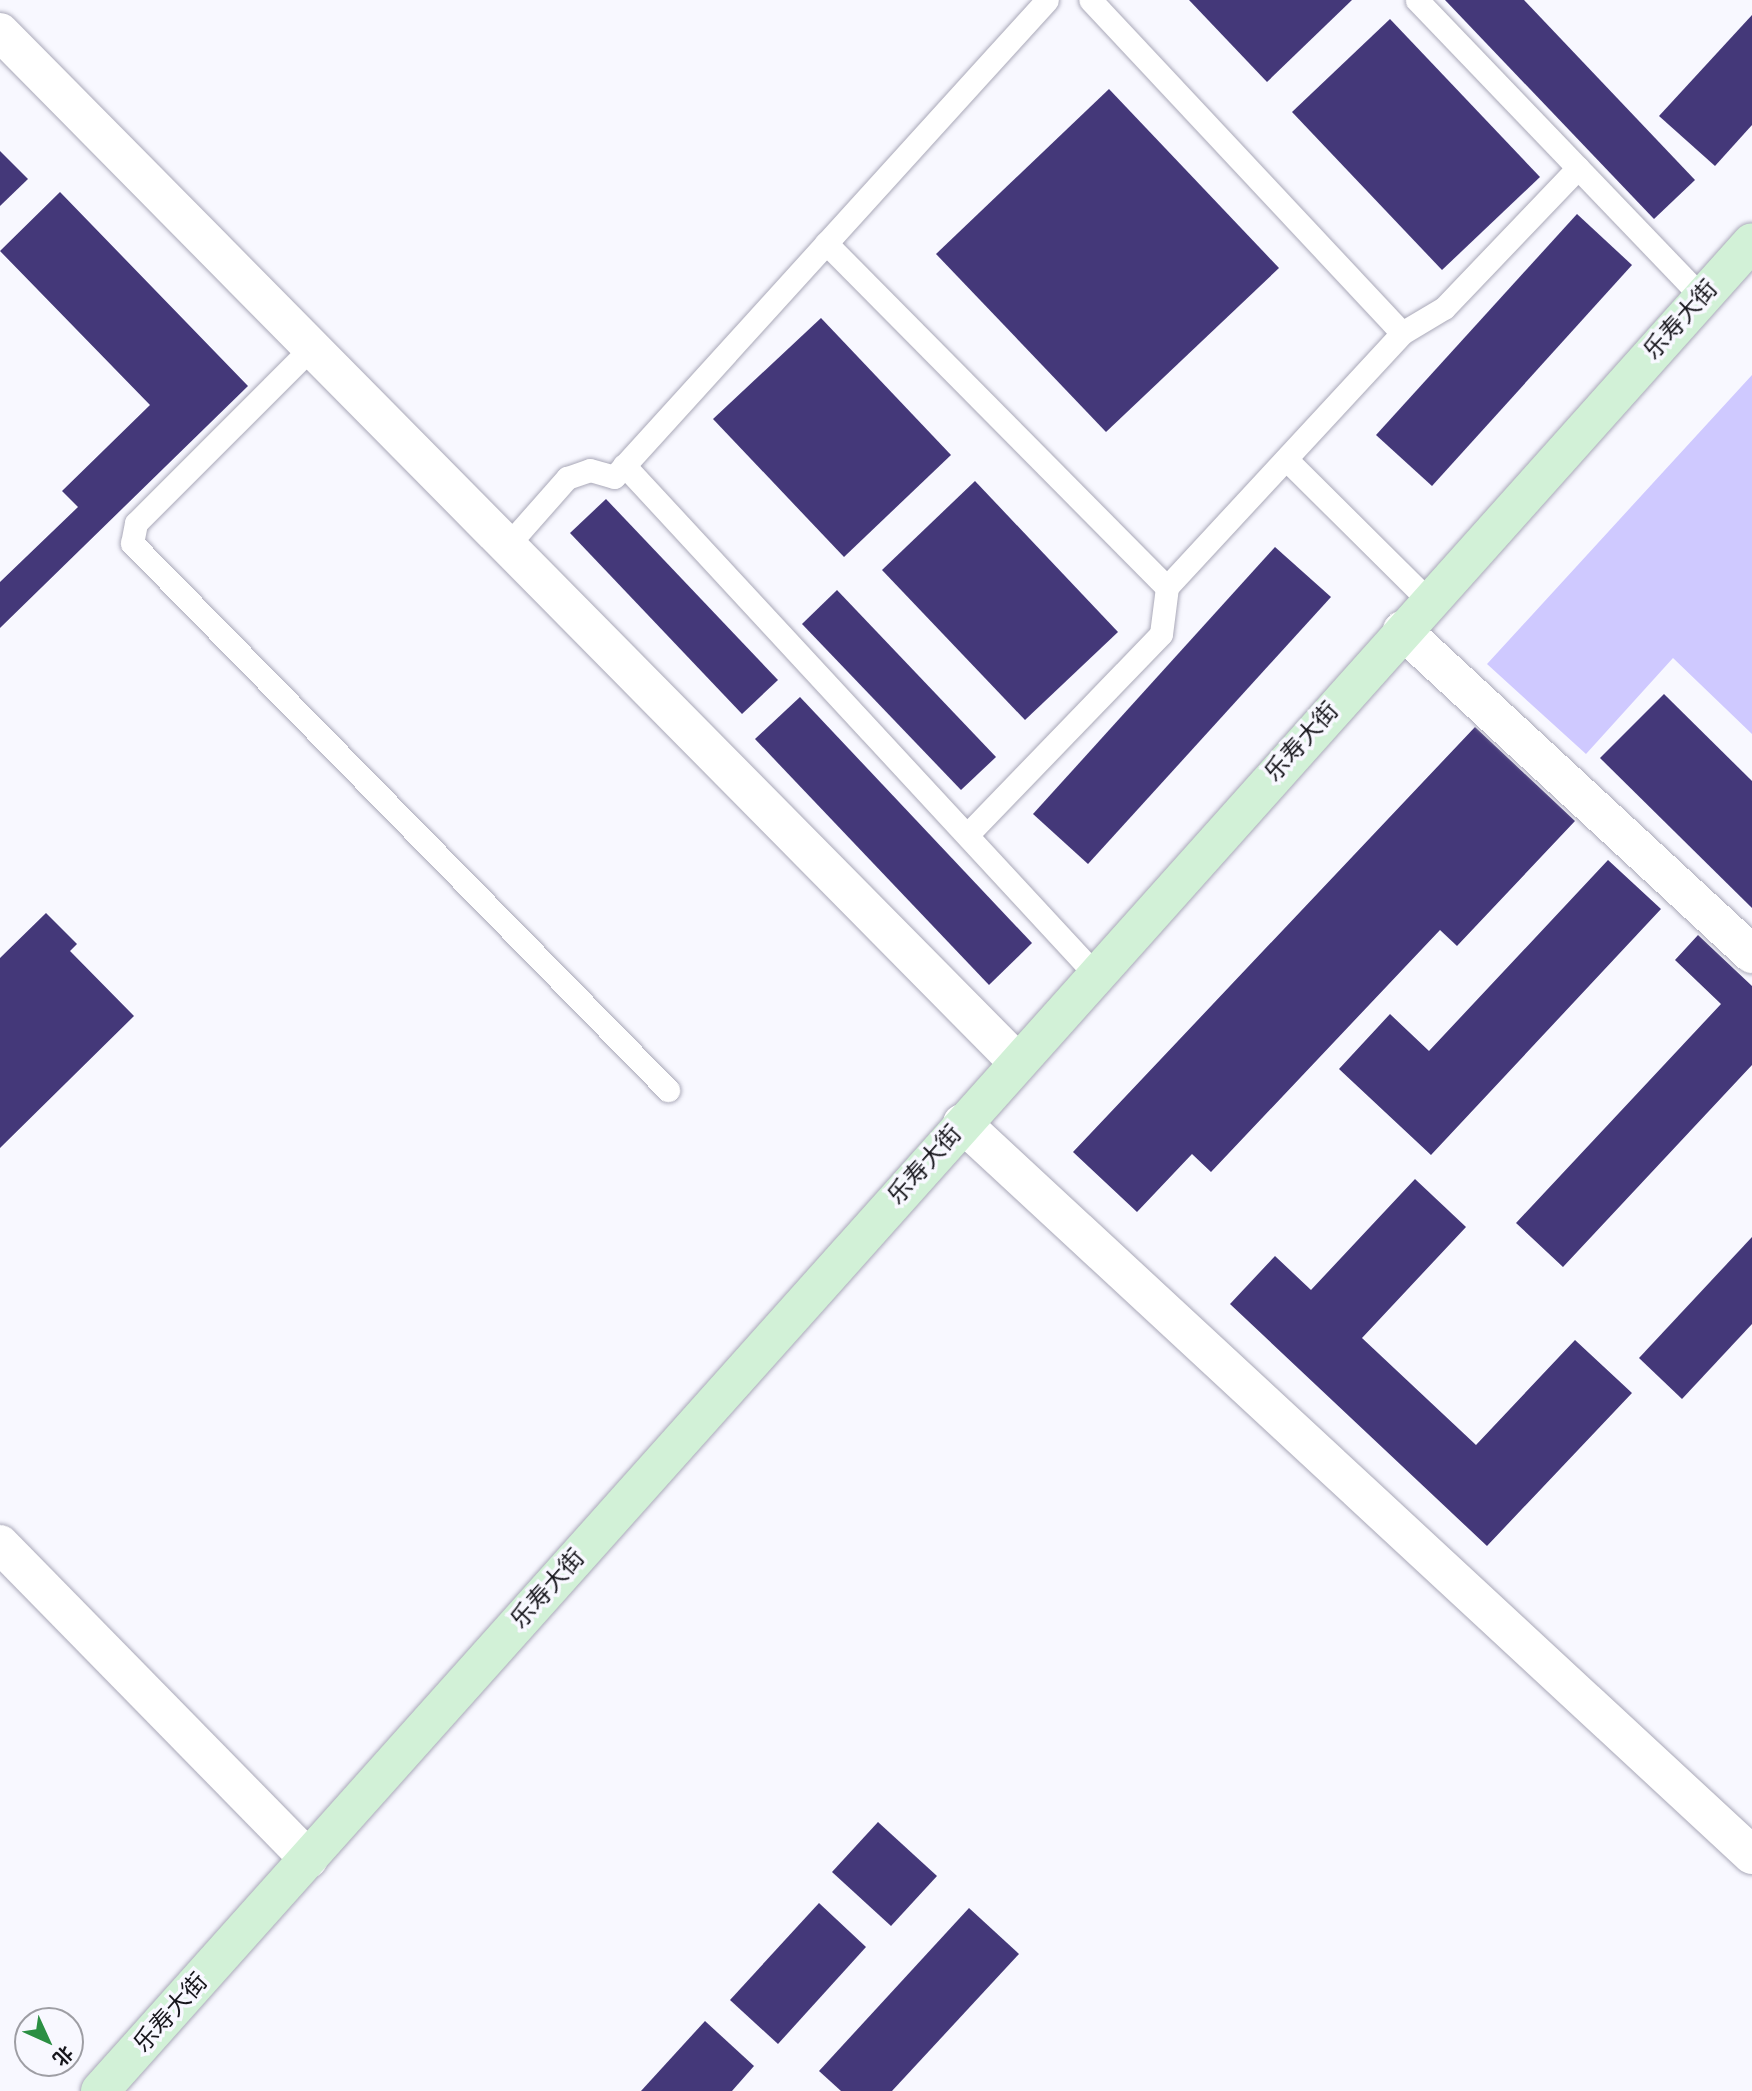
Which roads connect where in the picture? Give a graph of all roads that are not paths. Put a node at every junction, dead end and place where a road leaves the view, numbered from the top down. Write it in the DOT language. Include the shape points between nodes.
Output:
graph roads {
  1 [pos="1047,0"];
  2 [pos="1090,0"];
  3 [pos="1417,0"];
  4 [pos="0,32"];
  5 [pos="1578,168"];
  6 [pos="1752,242"];
  7 [pos="826,243"];
  8 [pos="1702,297"];
  9 [pos="1402,333"];
  10 [pos="312,347"];
  11 [pos="1286,459"];
  12 [pos="624,465"];
  13 [pos="507,545"];
  14 [pos="1167,587"];
  15 [pos="1429,601"];
  16 [pos="1402,630"];
  17 [pos="967,835"];
  18 [pos="1752,954"];
  19 [pos="1095,974"];
  20 [pos="1017,1062"];
  21 [pos="668,1090"];
  22 [pos="962,1123"];
  23 [pos="0,1544"];
  24 [pos="1752,1855"];
  25 [pos="309,1859"];
  26 [pos="100,2091"];
  1 -- 7 [label="lane"];
  2 -- 9 [label="lane"];
  3 -- 5 [label="lane"];
  4 -- 10 [label="street"];
  5 -- 8 [label="lane"];
  5 -- 9 [label="lane" via="1444,308"];
  6 -- 8 [label="main road, 乐寿大街"];
  7 -- 12 [label="lane"];
  7 -- 14 [label="lane"];
  8 -- 15 [label="main road, 乐寿大街"];
  9 -- 11 [label="lane"];
  10 -- 13 [label="street"];
  10 -- 21 [label="lane" via="136,523 132,543"];
  11 -- 14 [label="lane"];
  11 -- 15 [label="lane"];
  12 -- 13 [label="lane" via="614,477 590,470 567,478"];
  12 -- 17 [label="lane"];
  13 -- 20 [label="street"];
  14 -- 17 [label="lane" via="1161,634"];
  15 -- 16 [label="main road, 乐寿大街"];
  16 -- 18 [label="street"];
  16 -- 19 [label="main road, 乐寿大街"];
  17 -- 19 [label="lane"];
  19 -- 20 [label="main road, 乐寿大街"];
  20 -- 22 [label="main road, 乐寿大街"];
  22 -- 24 [label="street"];
  22 -- 25 [label="main road, 乐寿大街"];
  23 -- 25 [label="street"];
  25 -- 26 [label="main road, 乐寿大街"];
}
